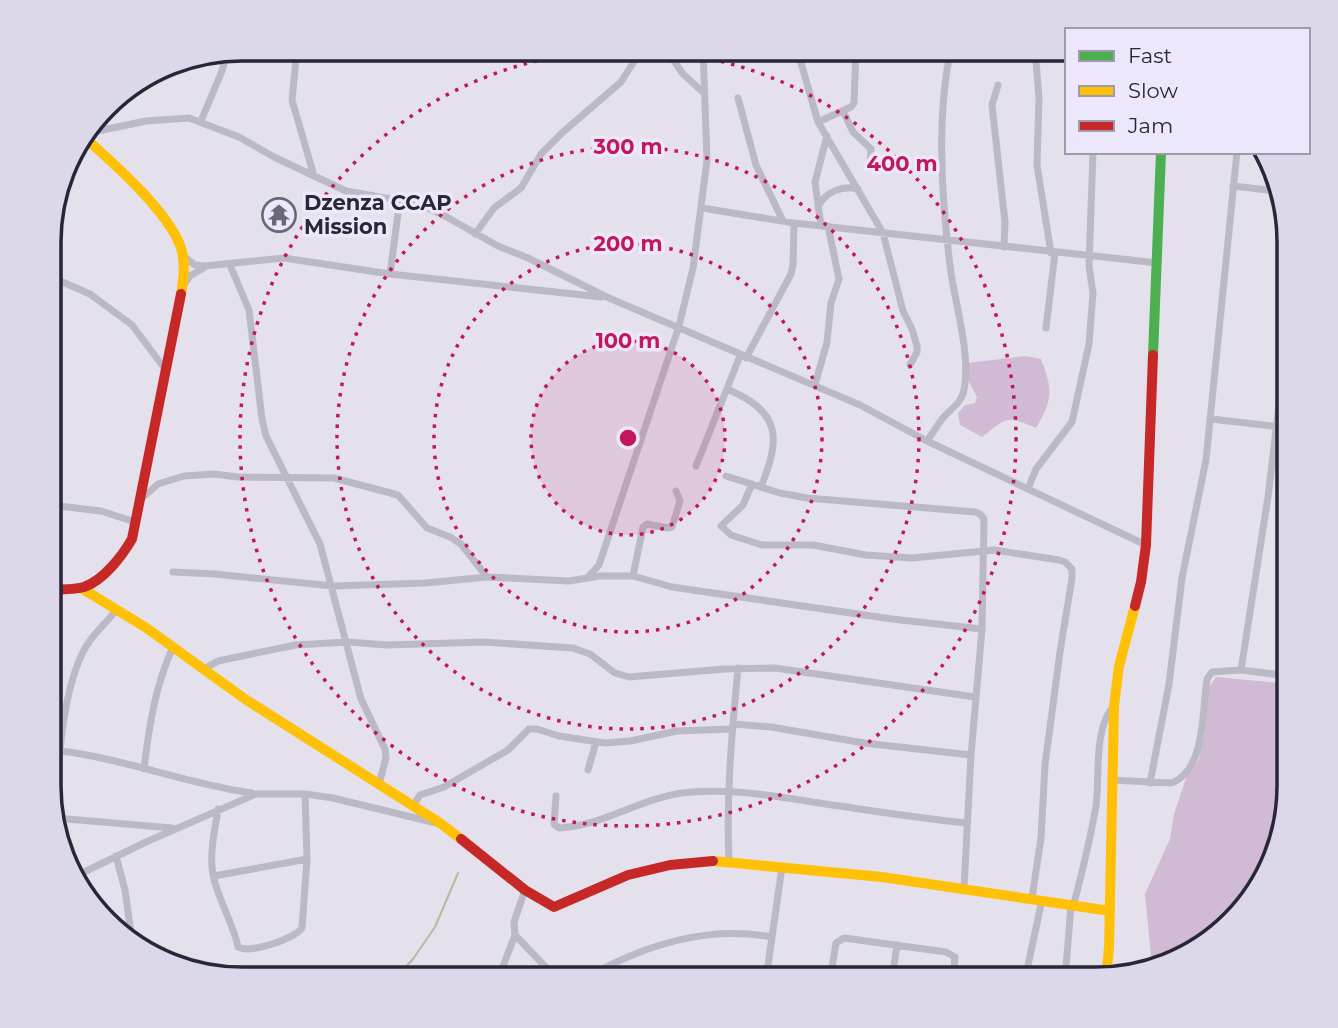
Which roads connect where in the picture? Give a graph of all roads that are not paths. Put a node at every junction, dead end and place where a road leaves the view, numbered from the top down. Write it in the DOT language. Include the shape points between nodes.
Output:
graph roads {
  1 [pos="296,61"];
  2 [pos="634,61"];
  3 [pos="674,61"];
  4 [pos="703,62"];
  5 [pos="801,62"];
  6 [pos="856,62"];
  7 [pos="949,62"];
  8 [pos="1036,62"];
  9 [pos="224,63"];
  10 [pos="998,85"];
  11 [pos="704,93"];
  12 [pos="738,98"];
  13 [pos="843,111"];
  14 [pos="201,121"];
  15 [pos="818,122"];
  16 [pos="100,131"];
  17 [pos="827,136"];
  18 [pos="91,144"];
  19 [pos="1093,154"];
  20 [pos="1161,154"];
  21 [pos="1237,154"];
  22 [pos="870,164"];
  23 [pos="314,176"];
  24 [pos="1233,186"];
  25 [pos="858,189"];
  26 [pos="1269,190"];
  27 [pos="400,200"];
  28 [pos="818,207"];
  29 [pos="702,208"];
  30 [pos="783,221"];
  31 [pos="794,223"];
  32 [pos="825,226"];
  33 [pos="883,233"];
  34 [pos="475,234"];
  35 [pos="949,240"];
  36 [pos="1004,247"];
  37 [pos="1053,253"];
  38 [pos="182,255"];
  39 [pos="1090,257"];
  40 [pos="1158,263"];
  41 [pos="230,265"];
  42 [pos="205,267"];
  43 [pos="390,274"];
  44 [pos="61,281"];
  45 [pos="182,289"];
  46 [pos="609,298"];
  47 [pos="679,327"];
  48 [pos="1046,328"];
  49 [pos="743,357"];
  50 [pos="910,365"];
  51 [pos="165,369"];
  52 [pos="815,385"];
  53 [pos="727,389"];
  54 [pos="1211,419"];
  55 [pos="1277,426"];
  56 [pos="1277,435"];
  57 [pos="928,441"];
  58 [pos="696,467"];
  59 [pos="726,476"];
  60 [pos="288,478"];
  61 [pos="752,484"];
  62 [pos="761,487"];
  63 [pos="1028,489"];
  64 [pos="676,491"];
  65 [pos="139,502"];
  66 [pos="61,506"];
  67 [pos="135,522"];
  68 [pos="1146,545"];
  69 [pos="982,551"];
  70 [pos="173,572"];
  71 [pos="634,576"];
  72 [pos="487,577"];
  73 [pos="588,578"];
  74 [pos="333,586"];
  75 [pos="81,588"];
  76 [pos="62,589"];
  77 [pos="117,609"];
  78 [pos="982,629"];
  79 [pos="348,642"];
  80 [pos="173,647"];
  81 [pos="738,668"];
  82 [pos="204,669"];
  83 [pos="1241,670"];
  84 [pos="1276,674"];
  85 [pos="975,697"];
  86 [pos="1114,706"];
  87 [pos="733,726"];
  88 [pos="596,742"];
  89 [pos="62,745"];
  90 [pos="61,752"];
  91 [pos="971,755"];
  92 [pos="144,769"];
  93 [pos="588,769"];
  94 [pos="1111,780"];
  95 [pos="1150,783"];
  96 [pos="379,784"];
  97 [pos="728,792"];
  98 [pos="256,794"];
  99 [pos="305,794"];
  100 [pos="556,796"];
  101 [pos="413,806"];
  102 [pos="218,809"];
  103 [pos="65,819"];
  104 [pos="440,823"];
  105 [pos="967,823"];
  106 [pos="176,828"];
  107 [pos="116,856"];
  108 [pos="307,859"];
  109 [pos="729,861"];
  110 [pos="782,867"];
  111 [pos="84,872"];
  112 [pos="214,876"];
  113 [pos="964,888"];
  114 [pos="524,890"];
  115 [pos="1037,899"];
  116 [pos="1072,906"];
  117 [pos="1110,911"];
  118 [pos="130,927"];
  119 [pos="515,935"];
  120 [pos="772,937"];
  121 [pos="897,945"];
  122 [pos="503,966"];
  123 [pos="544,966"];
  124 [pos="610,966"];
  125 [pos="1107,966"];
  126 [pos="768,967"];
  127 [pos="832,967"];
  128 [pos="894,967"];
  129 [pos="955,967"];
  130 [pos="1027,967"];
  131 [pos="1066,967"];
  1 -- 23 [label="street" via="292,100"];
  2 -- 34 [label="street" via="621,82 541,154 521,188 494,208"];
  3 -- 11 [label="street"];
  4 -- 11 [label="street"];
  5 -- 15 [label="street"];
  6 -- 13 [label="street" via="856,98 852,107"];
  7 -- 35 [label="street" via="943,132"];
  8 -- 37 [label="street" via="1037,166"];
  9 -- 14 [label="street"];
  10 -- 36 [label="street" via="992,105"];
  11 -- 29 [label="street" via="707,151"];
  12 -- 30 [label="street" via="756,165"];
  13 -- 15 [label="street"];
  13 -- 22 [label="street" via="853,132 871,149"];
  14 -- 16 [label="street" via="167,118"];
  14 -- 23 [label="street"];
  15 -- 17 [label="street"];
  17 -- 25 [label="street"];
  17 -- 28 [label="street" via="815,182"];
  18 -- 38 [label="street" via="168,226"];
  19 -- 39 [label="street"];
  20 -- 40 [label="street"];
  21 -- 24 [label="street"];
  23 -- 27 [label="street" via="352,193"];
  24 -- 26 [label="street"];
  24 -- 54 [label="street"];
  25 -- 28 [label="street" via="839,188"];
  25 -- 33 [label="street"];
  27 -- 34 [label="street" via="419,204"];
  27 -- 43 [label="street"];
  28 -- 32 [label="street"];
  29 -- 30 [label="street"];
  29 -- 47 [label="street"];
  30 -- 31 [label="street"];
  31 -- 32 [label="street"];
  31 -- 49 [label="street" via="791,274"];
  32 -- 33 [label="street"];
  32 -- 52 [label="street" via="839,279"];
  33 -- 35 [label="street"];
  33 -- 50 [label="street" via="916,346"];
  34 -- 46 [label="street"];
  35 -- 36 [label="street"];
  35 -- 57 [label="street" via="965,389"];
  36 -- 37 [label="street"];
  37 -- 39 [label="street"];
  37 -- 48 [label="street"];
  38 -- 42 [label="street"];
  38 -- 45 [label="street"];
  39 -- 40 [label="street"];
  39 -- 63 [label="street" via="1091,328 1074,417 1036,469"];
  40 -- 68 [label="street"];
  41 -- 42 [label="street"];
  41 -- 43 [label="street" via="284,258"];
  41 -- 60 [label="street" via="249,310 264,428"];
  42 -- 45 [label="street" via="190,276"];
  43 -- 46 [label="street"];
  44 -- 51 [label="street" via="90,294 132,325"];
  45 -- 51 [label="street"];
  46 -- 47 [label="street"];
  47 -- 49 [label="street"];
  47 -- 73 [label="street" via="599,565"];
  49 -- 52 [label="street"];
  49 -- 53 [label="street"];
  51 -- 65 [label="street"];
  52 -- 57 [label="street"];
  53 -- 58 [label="street"];
  53 -- 62 [label="street" via="753,402 770,421 774,453"];
  54 -- 55 [label="street"];
  54 -- 95 [label="street"];
  56 -- 83 [label="street"];
  57 -- 63 [label="street"];
  59 -- 61 [label="street"];
  60 -- 65 [label="street" via="184,476 159,484"];
  60 -- 72 [label="street" via="334,478 394,493 427,528 461,544"];
  60 -- 74 [label="street" via="315,532"];
  61 -- 62 [label="street"];
  61 -- 69 [label="street" via="743,505 721,526 730,535 757,545 813,545 912,558"];
  62 -- 69 [label="street" via="807,498 975,512 984,519"];
  63 -- 68 [label="street"];
  64 -- 71 [label="street" via="680,501 672,527 644,526"];
  65 -- 67 [label="street"];
  66 -- 67 [label="street" via="101,511"];
  67 -- 75 [label="street" via="128,546 99,577"];
  68 -- 86 [label="street"];
  69 -- 78 [label="street"];
  69 -- 115 [label="street" via="1059,560 1069,565 1073,574 1045,765"];
  70 -- 74 [label="street"];
  71 -- 73 [label="street"];
  71 -- 78 [label="street" via="672,587"];
  72 -- 73 [label="street"];
  72 -- 74 [label="street"];
  74 -- 79 [label="street"];
  75 -- 76 [label="street"];
  75 -- 77 [label="street"];
  77 -- 80 [label="street"];
  77 -- 89 [label="street" via="83,652 68,697"];
  78 -- 85 [label="street"];
  79 -- 81 [label="street" via="484,642 573,648 590,654 615,673 635,678"];
  79 -- 82 [label="street" via="283,647 218,660"];
  79 -- 96 [label="street" via="363,706 386,749"];
  80 -- 82 [label="street"];
  80 -- 92 [label="street" via="159,682"];
  81 -- 85 [label="street" via="796,670"];
  81 -- 87 [label="street"];
  82 -- 96 [label="street"];
  83 -- 84 [label="street"];
  83 -- 95 [label="street" via="1209,674 1193,762 1181,779"];
  85 -- 91 [label="street"];
  86 -- 94 [label="street"];
  86 -- 116 [label="street" via="1101,738 1096,805"];
  87 -- 88 [label="street"];
  87 -- 91 [label="street" via="771,727"];
  87 -- 97 [label="street"];
  88 -- 93 [label="street"];
  88 -- 101 [label="street" via="528,729 509,750 444,787 420,795"];
  90 -- 92 [label="street"];
  91 -- 105 [label="street"];
  92 -- 98 [label="street"];
  94 -- 95 [label="street"];
  94 -- 117 [label="street"];
  96 -- 101 [label="street"];
  97 -- 100 [label="street" via="669,795 596,822 559,828 554,824"];
  97 -- 105 [label="street"];
  97 -- 109 [label="street"];
  98 -- 99 [label="street"];
  98 -- 102 [label="street"];
  99 -- 104 [label="street"];
  99 -- 108 [label="street"];
  101 -- 104 [label="street"];
  102 -- 106 [label="street"];
  102 -- 112 [label="street"];
  103 -- 106 [label="street"];
  104 -- 114 [label="street"];
  105 -- 113 [label="street"];
  106 -- 107 [label="street"];
  107 -- 111 [label="street"];
  107 -- 118 [label="street"];
  108 -- 112 [label="street"];
  108 -- 112 [label="street" via="302,928 295,935 254,949 238,947"];
  109 -- 110 [label="street"];
  109 -- 114 [label="street" via="649,869 558,906"];
  110 -- 113 [label="street"];
  110 -- 120 [label="street"];
  113 -- 115 [label="street"];
  114 -- 119 [label="street" via="514,922"];
  115 -- 116 [label="street"];
  115 -- 130 [label="street"];
  116 -- 117 [label="street"];
  116 -- 131 [label="street"];
  117 -- 125 [label="street"];
  119 -- 122 [label="street"];
  119 -- 123 [label="street"];
  120 -- 124 [label="street" via="724,932 683,938"];
  120 -- 126 [label="street"];
  121 -- 127 [label="street" via="840,939"];
  121 -- 128 [label="street"];
  121 -- 129 [label="street" via="951,954"];
}
